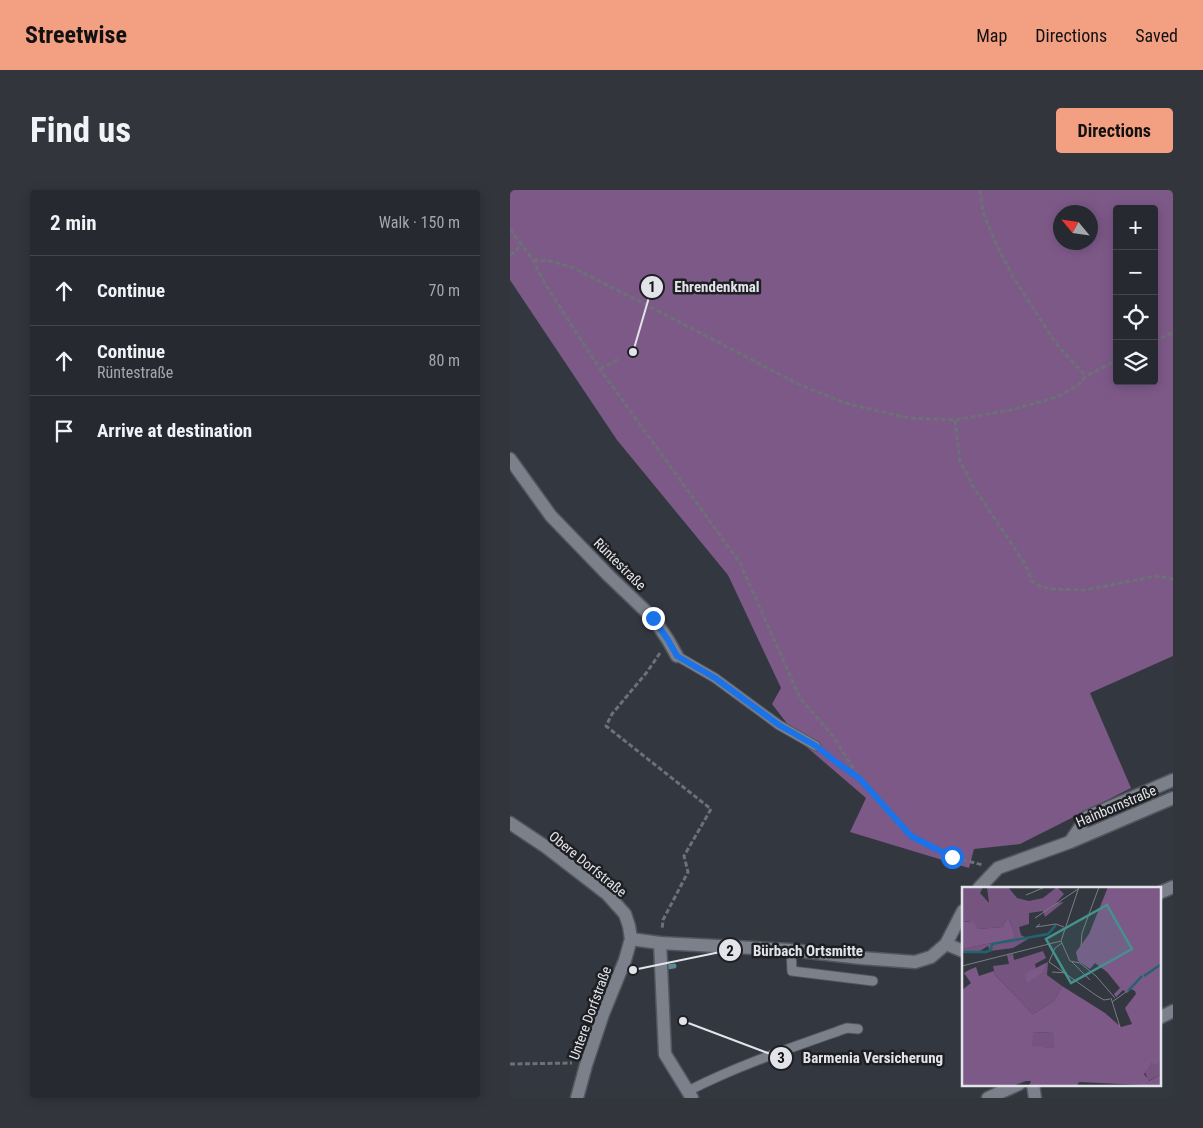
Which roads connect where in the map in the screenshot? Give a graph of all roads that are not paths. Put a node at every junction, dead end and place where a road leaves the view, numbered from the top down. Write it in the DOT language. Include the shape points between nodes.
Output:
graph roads {
  1 [pos="510,459"];
  2 [pos="677,656"];
  3 [pos="816,746"];
  4 [pos="1173,780"];
  5 [pos="1173,798"];
  6 [pos="510,823"];
  7 [pos="1070,842"];
  8 [pos="980,887"];
  9 [pos="1173,887"];
  10 [pos="1160,893"];
  11 [pos="962,913"];
  12 [pos="631,939"];
  13 [pos="660,943"];
  14 [pos="946,944"];
  15 [pos="791,950"];
  16 [pos="962,951"];
  17 [pos="873,981"];
  18 [pos="1173,1011"];
  19 [pos="1160,1018"];
  20 [pos="858,1029"];
  21 [pos="1015,1086"];
  22 [pos="690,1095"];
  23 [pos="577,1098"];
  24 [pos="988,1098"];
  1 -- 2 [label="street, Rüntestraße" via="551,516 653,618"];
  2 -- 3 [label="lane, Rüntestraße"];
  4 -- 7 [label="street, Hainbornstraße" via="1087,816"];
  5 -- 7 [label="street, Hainbornstraße"];
  6 -- 12 [label="street, Obere Dorfstraße" via="607,894 625,914"];
  7 -- 8 [label="street, Hainbornstraße" via="998,868"];
  9 -- 10 [label="street"];
  11 -- 14 [label="street"];
  12 -- 13 [label="street"];
  12 -- 23 [label="street, Untere Dorfstraße"];
  13 -- 15 [label="street"];
  13 -- 22 [label="street" via="665,1054"];
  14 -- 15 [label="street" via="931,957 916,962"];
  14 -- 16 [label="street"];
  15 -- 17 [label="lane" via="792,970"];
  18 -- 19 [label="street"];
  20 -- 22 [label="lane" via="847,1028 773,1054 717,1076"];
  21 -- 24 [label="street"];
}
